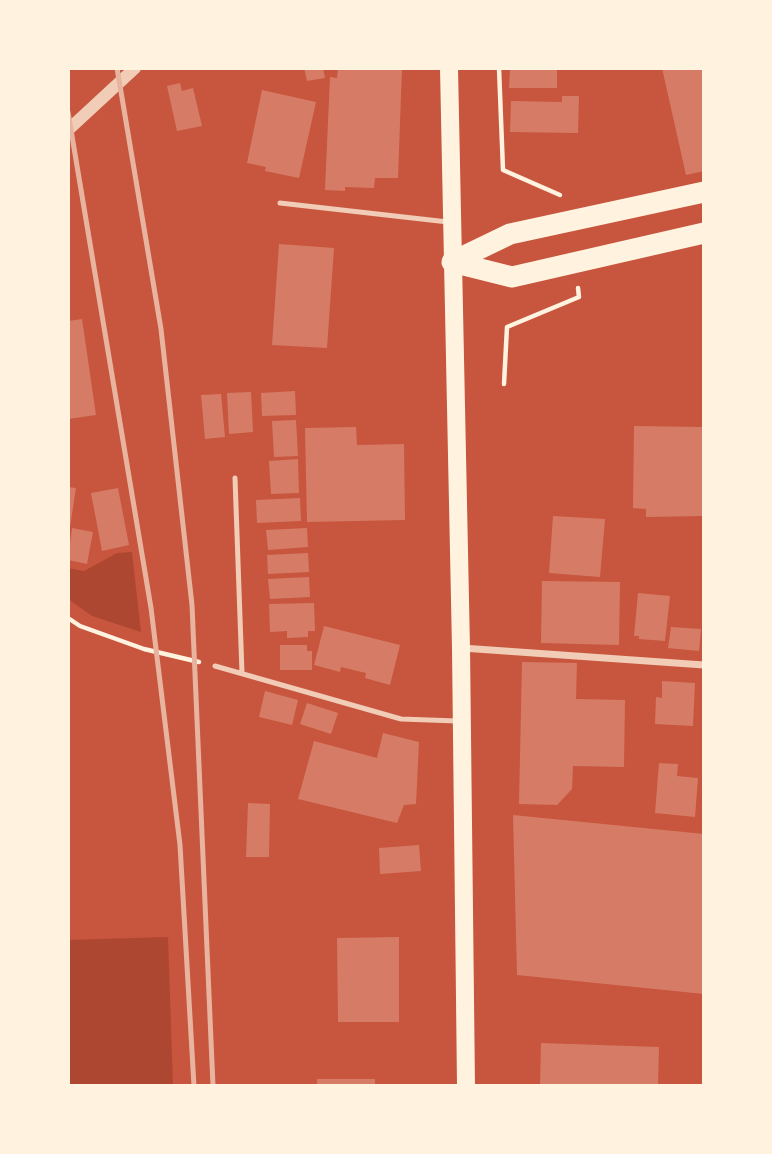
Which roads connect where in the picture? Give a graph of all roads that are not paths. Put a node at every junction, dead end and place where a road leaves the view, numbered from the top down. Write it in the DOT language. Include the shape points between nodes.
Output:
graph roads {
  1 [pos="135,68"];
  2 [pos="449,68"];
  3 [pos="68,130"];
  4 [pos="704,192"];
  5 [pos="280,203"];
  6 [pos="451,222"];
  7 [pos="704,233"];
  8 [pos="452,262"];
  9 [pos="235,478"];
  10 [pos="461,648"];
  11 [pos="704,665"];
  12 [pos="215,666"];
  13 [pos="242,673"];
  14 [pos="462,721"];
  15 [pos="466,1086"];
  1 -- 3 [label="street"];
  2 -- 6 [label="main road"];
  4 -- 8 [label="highway" via="510,233"];
  5 -- 6 [label="lane"];
  6 -- 8 [label="main road"];
  7 -- 8 [label="highway" via="512,277"];
  8 -- 10 [label="main road"];
  9 -- 13 [label="lane"];
  10 -- 11 [label="street"];
  10 -- 14 [label="main road"];
  12 -- 13 [label="lane"];
  13 -- 14 [label="lane" via="401,719"];
  14 -- 15 [label="main road"];
}
